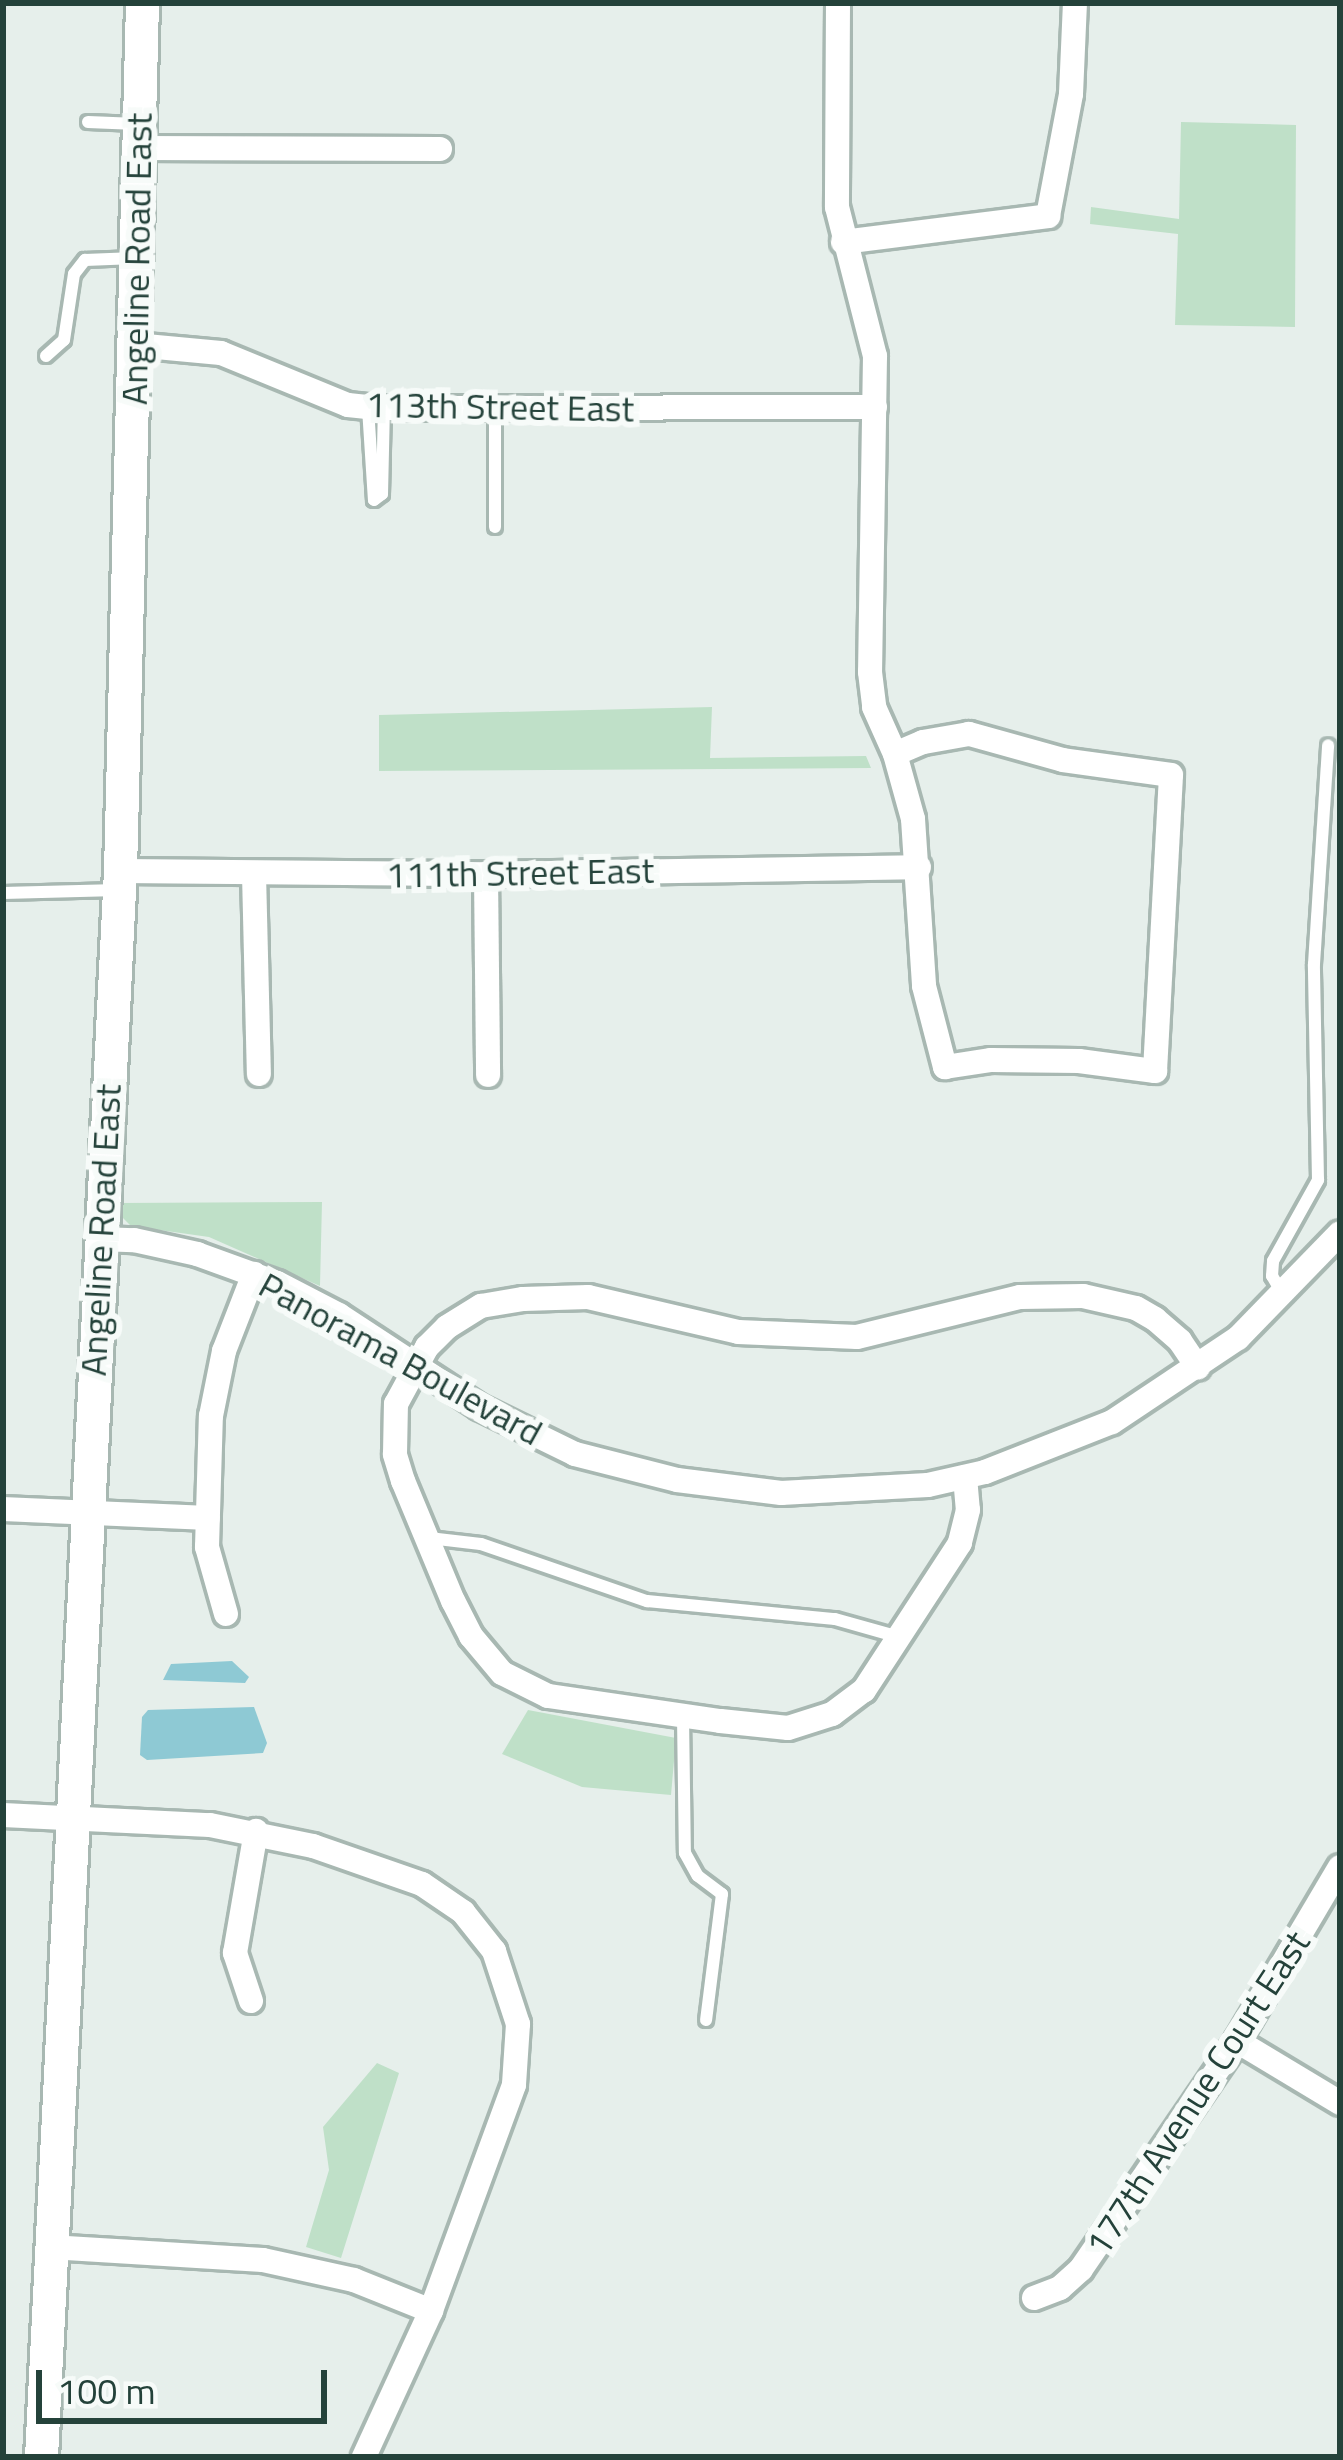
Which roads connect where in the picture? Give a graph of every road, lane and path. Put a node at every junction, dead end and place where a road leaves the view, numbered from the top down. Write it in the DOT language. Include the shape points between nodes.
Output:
graph roads {
  1 [pos="142,3"];
  2 [pos="838,3"];
  3 [pos="1075,3"];
  4 [pos="88,122"];
  5 [pos="138,136"];
  6 [pos="440,149"];
  7 [pos="843,242"];
  8 [pos="136,258"];
  9 [pos="135,345"];
  10 [pos="46,356"];
  11 [pos="376,407"];
  12 [pos="875,407"];
  13 [pos="495,408"];
  14 [pos="495,527"];
  15 [pos="1328,746"];
  16 [pos="895,754"];
  17 [pos="919,867"];
  18 [pos="254,874"];
  19 [pos="485,874"];
  20 [pos="120,880"];
  21 [pos="3,893"];
  22 [pos="259,1074"];
  23 [pos="488,1075"];
  24 [pos="1340,1233"];
  25 [pos="99,1240"];
  26 [pos="254,1274"];
  27 [pos="1284,1295"];
  28 [pos="415,1367"];
  29 [pos="1198,1368"];
  30 [pos="965,1477"];
  31 [pos="3,1510"];
  32 [pos="85,1514"];
  33 [pos="208,1518"];
  34 [pos="428,1538"];
  35 [pos="226,1614"];
  36 [pos="900,1638"];
  37 [pos="682,1715"];
  38 [pos="3,1815"];
  39 [pos="70,1818"];
  40 [pos="256,1832"];
  41 [pos="1340,1868"];
  42 [pos="251,2001"];
  43 [pos="706,2020"];
  44 [pos="1237,2041"];
  45 [pos="1340,2103"];
  46 [pos="50,2247"];
  47 [pos="1034,2298"];
  48 [pos="431,2311"];
  49 [pos="40,2457"];
  50 [pos="364,2457"];
  1 -- 5 [label="street, Angeline Road East"];
  2 -- 7 [label="street" via="834,176"];
  3 -- 7 [label="street" via="1071,94 1048,216"];
  4 -- 5 [label="lane"];
  5 -- 6 [label="street"];
  5 -- 8 [label="street, Angeline Road East"];
  7 -- 12 [label="street" via="872,336"];
  8 -- 9 [label="street, Angeline Road East"];
  8 -- 10 [label="lane" via="85,260 74,274 64,340"];
  9 -- 11 [label="street, 113th Street East" via="221,353 348,404"];
  9 -- 20 [label="street, Angeline Road East"];
  11 -- 11 [label="lane" via="374,500 382,494"];
  11 -- 13 [label="street, 113th Street East"];
  12 -- 13 [label="street, 113th Street East"];
  12 -- 16 [label="street" via="870,672 874,707"];
  13 -- 14 [label="lane"];
  15 -- 27 [label="lane" via="1314,964 1318,1180 1273,1261"];
  16 -- 17 [label="street"];
  16 -- 17 [label="street" via="969,734 1064,760 1171,775 1155,1071 1079,1060 944,1067 924,986"];
  17 -- 19 [label="street, 111th Street East"];
  18 -- 19 [label="street, 111th Street East"];
  18 -- 20 [label="street, 111th Street East"];
  18 -- 22 [label="street"];
  19 -- 23 [label="street"];
  20 -- 21 [label="lane"];
  20 -- 25 [label="street, Angeline Road East"];
  24 -- 27 [label="street, Panorama Boulevard"];
  25 -- 26 [label="street, Panorama Boulevard" via="134,1240"];
  25 -- 32 [label="street, Angeline Road East"];
  26 -- 28 [label="street, Panorama Boulevard" via="339,1316"];
  26 -- 33 [label="street" via="215,1389"];
  27 -- 29 [label="street, Panorama Boulevard"];
  28 -- 29 [label="street" via="447,1327 503,1301 588,1297 738,1332 857,1336 1051,1294 1136,1308 1180,1341"];
  28 -- 30 [label="street, Panorama Boulevard" via="554,1444 677,1480 781,1493 880,1492"];
  28 -- 34 [label="street" via="396,1404 395,1454"];
  29 -- 30 [label="street, Panorama Boulevard" via="1112,1422"];
  30 -- 36 [label="street" via="960,1543"];
  31 -- 32 [label="street"];
  32 -- 33 [label="street"];
  32 -- 39 [label="street, Angeline Road East"];
  33 -- 35 [label="street" via="211,1570"];
  34 -- 36 [label="lane" via="481,1544 647,1601 835,1618"];
  34 -- 37 [label="street" via="471,1636 502,1672 548,1696"];
  36 -- 37 [label="street" via="864,1690 818,1721 788,1728"];
  37 -- 43 [label="lane" via="685,1853 722,1894"];
  38 -- 39 [label="street"];
  39 -- 40 [label="street"];
  39 -- 46 [label="street, Angeline Road East"];
  40 -- 42 [label="street" via="235,1953"];
  40 -- 48 [label="street" via="422,1884 463,1912 504,1970 518,2024 514,2085"];
  41 -- 44 [label="street, 177th Avenue Court East"];
  44 -- 45 [label="street"];
  44 -- 47 [label="street, 177th Avenue Court East" via="1081,2269"];
  46 -- 48 [label="street" via="280,2263 354,2280"];
  46 -- 49 [label="street, Angeline Road East"];
  48 -- 50 [label="street"];
}
